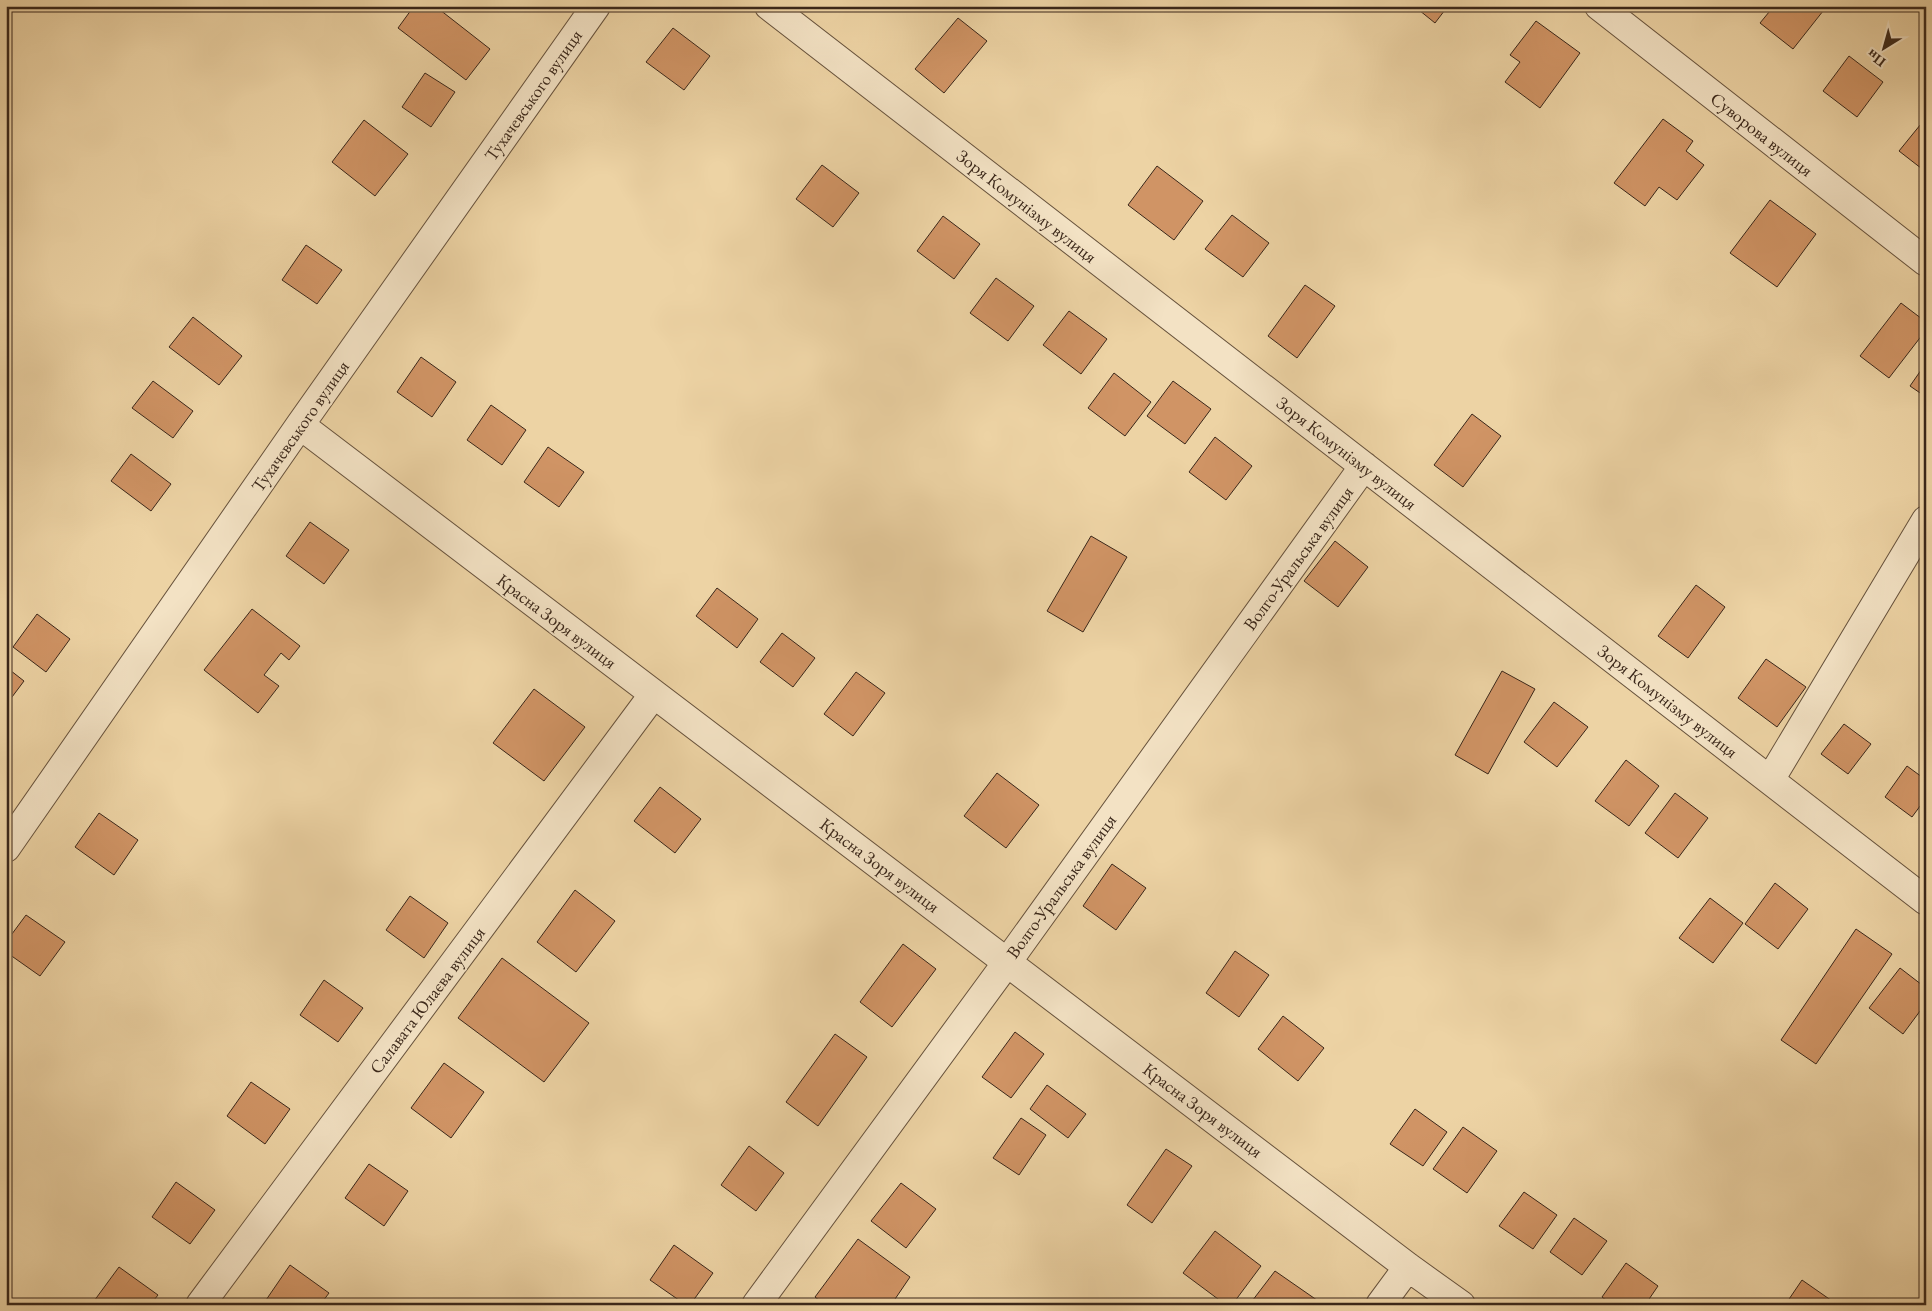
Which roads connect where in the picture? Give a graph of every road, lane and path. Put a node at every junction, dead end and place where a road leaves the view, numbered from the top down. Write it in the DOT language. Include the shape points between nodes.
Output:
graph roads {
  1 [pos="596,6"];
  2 [pos="769,6"];
  3 [pos="1599,6"];
  4 [pos="1926,262"];
  5 [pos="300,425"];
  6 [pos="1364,466"];
  7 [pos="1926,520"];
  8 [pos="654,695"];
  9 [pos="1770,780"];
  10 [pos="6,848"];
  11 [pos="1926,900"];
  12 [pos="1008,961"];
  13 [pos="1408,1267"];
  14 [pos="200,1305"];
  15 [pos="756,1305"];
  16 [pos="1380,1305"];
  17 [pos="1461,1305"];
  1 -- 5 [label="street, Тухачевського вулиця"];
  2 -- 6 [label="street, Зоря Комунізму вулиця"];
  3 -- 4 [label="street, Суворова вулиця"];
  5 -- 8 [label="street, Красна Зоря вулиця"];
  5 -- 10 [label="street, Тухачевського вулиця"];
  6 -- 9 [label="street, Зоря Комунізму вулиця"];
  6 -- 12 [label="street, Волго-Уральська вулиця"];
  7 -- 9 [label="street"];
  8 -- 12 [label="street, Красна Зоря вулиця"];
  8 -- 14 [label="street, Салавата Юлаєва вулиця"];
  9 -- 11 [label="street, Зоря Комунізму вулиця"];
  12 -- 13 [label="street, Красна Зоря вулиця"];
  12 -- 15 [label="street, Волго-Уральська вулиця"];
  13 -- 16 [label="street"];
  13 -- 17 [label="street, Красна Зоря вулиця"];
}
